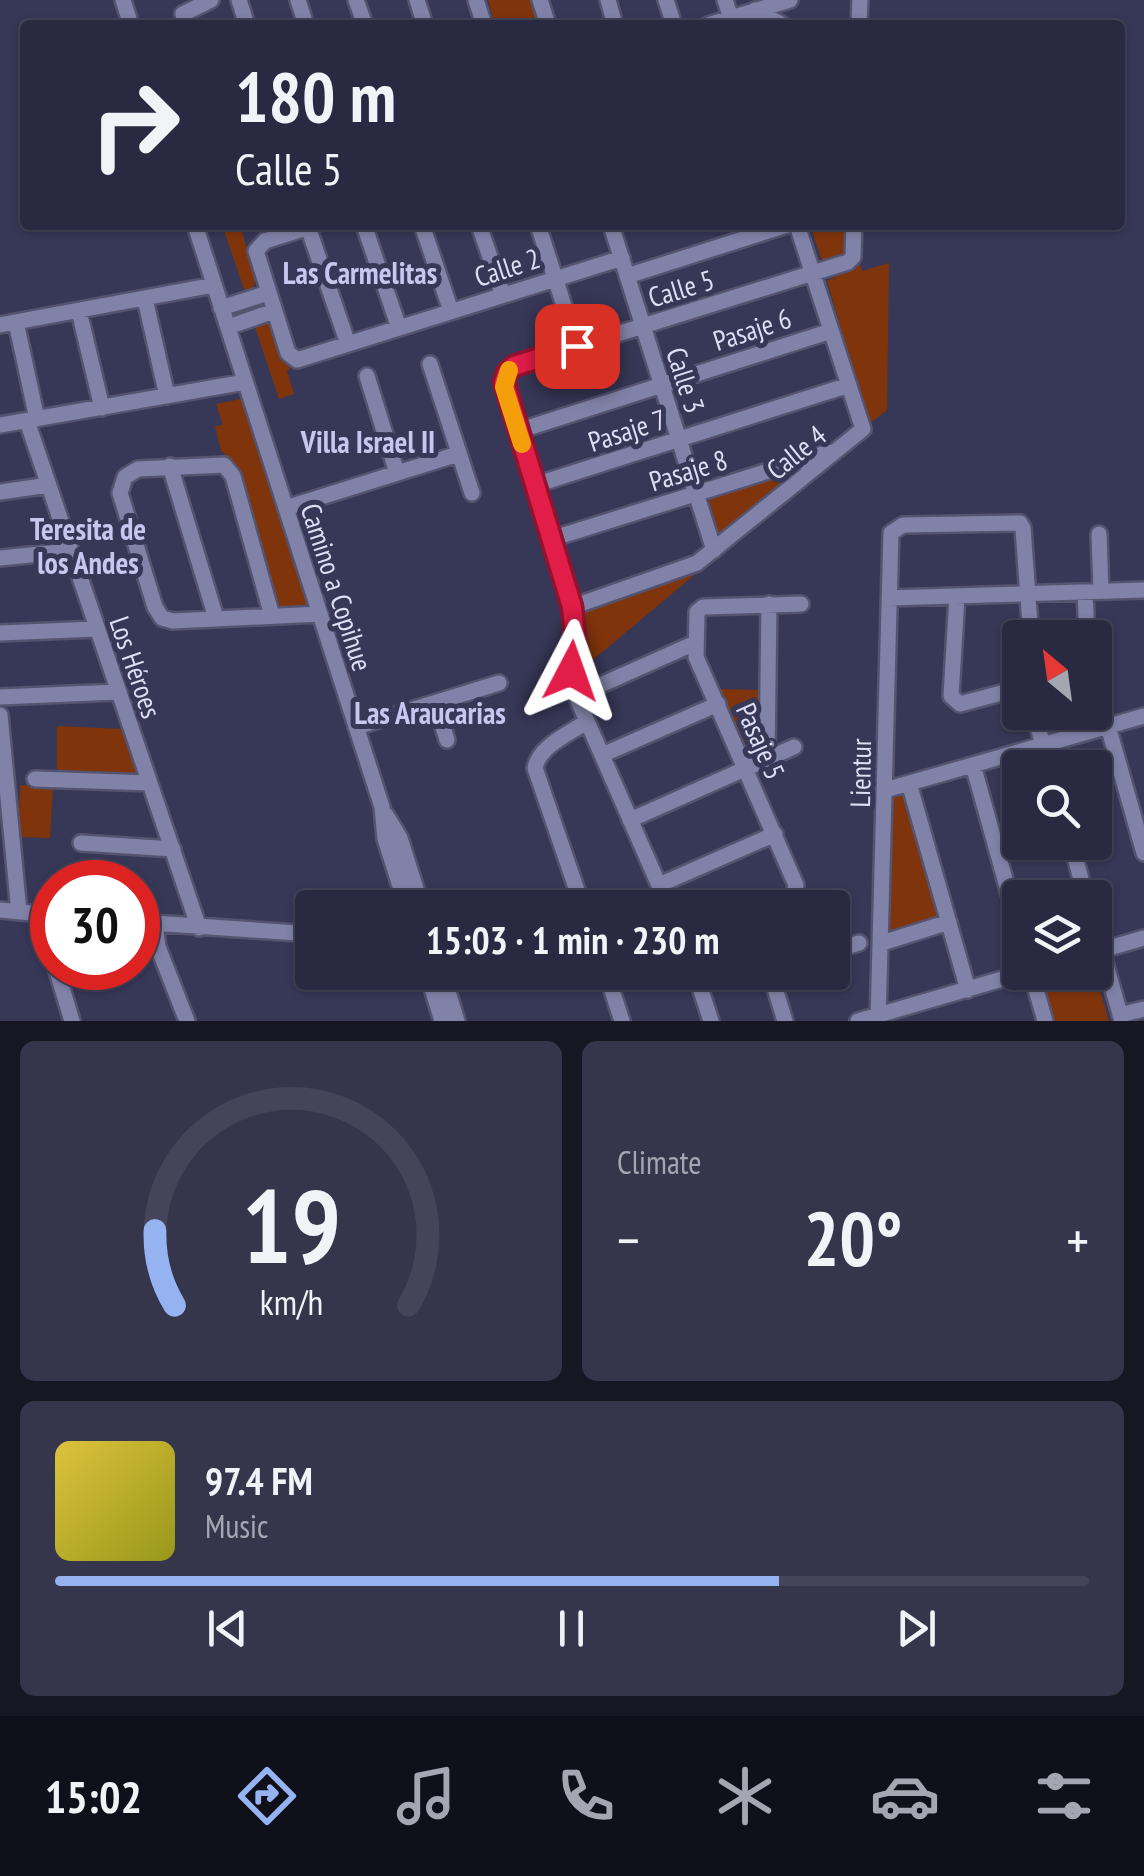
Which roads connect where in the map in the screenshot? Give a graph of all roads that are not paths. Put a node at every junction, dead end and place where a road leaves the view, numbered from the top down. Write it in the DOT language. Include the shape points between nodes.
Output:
graph roads {
  1 [pos="211,0"];
  2 [pos="790,0"];
  3 [pos="755,10"];
  4 [pos="185,19"];
  5 [pos="734,20"];
  6 [pos="774,20"];
  7 [pos="197,230"];
  8 [pos="299,230"];
  9 [pos="313,230"];
  10 [pos="366,230"];
  11 [pos="424,230"];
  12 [pos="481,230"];
  13 [pos="540,230"];
  14 [pos="613,230"];
  15 [pos="771,230"];
  16 [pos="799,230"];
  17 [pos="854,230"];
  18 [pos="622,258"];
  19 [pos="813,273"];
  20 [pos="627,276"];
  21 [pos="556,278"];
  22 [pos="214,285"];
  23 [pos="268,293"];
  24 [pos="503,295"];
  25 [pos="145,299"];
  26 [pos="222,308"];
  27 [pos="78,311"];
  28 [pos="274,311"];
  29 [pos="451,312"];
  30 [pos="8,324"];
  31 [pos="643,326"];
  32 [pos="228,328"];
  33 [pos="399,328"];
  34 [pos="831,330"];
  35 [pos="348,344"];
  36 [pos="577,346"];
  37 [pos="430,364"];
  38 [pos="367,376"];
  39 [pos="245,382"];
  40 [pos="662,385"];
  41 [pos="849,385"];
  42 [pos="167,396"];
  43 [pos="102,408"];
  44 [pos="32,420"];
  45 [pos="0,425"];
  46 [pos="518,430"];
  47 [pos="679,439"];
  48 [pos="840,449"];
  49 [pos="458,454"];
  50 [pos="170,466"];
  51 [pos="397,473"];
  52 [pos="534,485"];
  53 [pos="48,486"];
  54 [pos="0,492"];
  55 [pos="472,492"];
  56 [pos="696,494"];
  57 [pos="286,508"];
  58 [pos="1098,534"];
  59 [pos="551,539"];
  60 [pos="714,550"];
  61 [pos="70,551"];
  62 [pos="0,558"];
  63 [pos="1144,590"];
  64 [pos="1093,592"];
  65 [pos="1028,594"];
  66 [pos="957,596"];
  67 [pos="888,598"];
  68 [pos="769,604"];
  69 [pos="801,604"];
  70 [pos="572,607"];
  71 [pos="320,614"];
  72 [pos="272,616"];
  73 [pos="216,618"];
  74 [pos="1030,620"];
  75 [pos="1089,620"];
  76 [pos="96,629"];
  77 [pos="0,633"];
  78 [pos="696,642"];
  79 [pos="499,683"];
  80 [pos="117,692"];
  81 [pos="1002,693"];
  82 [pos="576,696"];
  83 [pos="0,697"];
  84 [pos="436,702"];
  85 [pos="718,704"];
  86 [pos="0,715"];
  87 [pos="1144,716"];
  88 [pos="586,722"];
  89 [pos="1112,725"];
  90 [pos="356,727"];
  91 [pos="1038,730"];
  92 [pos="1094,730"];
  93 [pos="1109,730"];
  94 [pos="447,740"];
  95 [pos="1042,745"];
  96 [pos="794,747"];
  97 [pos="1044,750"];
  98 [pos="602,756"];
  99 [pos="767,758"];
  100 [pos="973,765"];
  101 [pos="745,768"];
  102 [pos="35,779"];
  103 [pos="150,783"];
  104 [pos="909,784"];
  105 [pos="885,790"];
  106 [pos="382,808"];
  107 [pos="630,820"];
  108 [pos="775,834"];
  109 [pos="82,843"];
  110 [pos="172,849"];
  111 [pos="1144,852"];
  112 [pos="1005,880"];
  113 [pos="658,885"];
  114 [pos="401,890"];
  115 [pos="416,890"];
  116 [pos="578,890"];
  117 [pos="660,890"];
  118 [pos="796,890"];
  119 [pos="0,910"];
  120 [pos="19,912"];
  121 [pos="30,913"];
  122 [pos="949,922"];
  123 [pos="160,924"];
  124 [pos="199,928"];
  125 [pos="295,933"];
  126 [pos="1144,938"];
  127 [pos="859,943"];
  128 [pos="882,943"];
  129 [pos="850,945"];
  130 [pos="1112,947"];
  131 [pos="160,952"];
  132 [pos="1002,980"];
  133 [pos="63,990"];
  134 [pos="432,990"];
  135 [pos="448,990"];
  136 [pos="612,990"];
  137 [pos="701,990"];
  138 [pos="776,990"];
  139 [pos="968,990"];
  140 [pos="1034,990"];
  141 [pos="1111,990"];
  142 [pos="1144,1009"];
  143 [pos="879,1018"];
  144 [pos="1121,1018"];
  145 [pos="72,1021"];
  146 [pos="188,1021"];
  147 [pos="442,1021"];
  148 [pos="458,1021"];
  149 [pos="622,1021"];
  150 [pos="711,1021"];
  151 [pos="785,1021"];
  152 [pos="858,1021"];
  153 [pos="1045,1021"];
  1 -- 4 [label="street"];
  2 -- 3 [label="street"];
  3 -- 5 [label="street"];
  3 -- 6 [label="street"];
  7 -- 22 [label="street, Camino a Copihue"];
  8 -- 23 [label="street" via="257,247"];
  9 -- 35 [label="street"];
  10 -- 33 [label="street"];
  11 -- 29 [label="street"];
  12 -- 24 [label="street"];
  13 -- 21 [label="street"];
  14 -- 18 [label="street, Calle 3"];
  15 -- 20 [label="street"];
  16 -- 19 [label="street, Calle 4"];
  17 -- 19 [label="street, Calle 5" via="853,257"];
  18 -- 20 [label="street, Calle 3"];
  18 -- 21 [label="street, Calle 2"];
  19 -- 31 [label="street, Calle 5"];
  19 -- 34 [label="street, Calle 4"];
  20 -- 31 [label="street, Calle 3"];
  21 -- 24 [label="street, Calle 2"];
  21 -- 36 [label="street"];
  22 -- 25 [label="street"];
  22 -- 26 [label="street, Camino a Copihue"];
  23 -- 26 [label="street"];
  23 -- 28 [label="street"];
  24 -- 29 [label="street, Calle 2"];
  25 -- 27 [label="street"];
  25 -- 42 [label="street"];
  26 -- 32 [label="street, Camino a Copihue"];
  27 -- 30 [label="street"];
  27 -- 43 [label="street"];
  28 -- 32 [label="street"];
  28 -- 35 [label="street, Calle 2" via="293,360"];
  29 -- 33 [label="street, Calle 2"];
  30 -- 44 [label="street"];
  31 -- 36 [label="street, Calle 5"];
  31 -- 40 [label="street, Calle 3"];
  32 -- 39 [label="street, Camino a Copihue"];
  33 -- 35 [label="street, Calle 2"];
  34 -- 40 [label="street, Pasaje 6"];
  34 -- 41 [label="street, Calle 4"];
  36 -- 46 [label="street, Calle 5" via="507,373 504,387"];
  37 -- 49 [label="street"];
  38 -- 51 [label="street"];
  39 -- 42 [label="street"];
  39 -- 57 [label="street, Camino a Copihue"];
  40 -- 46 [label="street, Pasaje 6"];
  40 -- 47 [label="street, Calle 3"];
  41 -- 47 [label="street, Pasaje 7"];
  41 -- 48 [label="street, Calle 4" via="862,428"];
  42 -- 43 [label="street"];
  43 -- 44 [label="street"];
  44 -- 45 [label="street"];
  44 -- 53 [label="street, Los Héroes"];
  46 -- 52 [label="street, Calle 5"];
  47 -- 52 [label="street, Pasaje 7"];
  47 -- 56 [label="street, Calle 3"];
  48 -- 56 [label="street, Pasaje 8"];
  48 -- 60 [label="street, Calle 4"];
  49 -- 51 [label="street"];
  49 -- 55 [label="street"];
  50 -- 72 [label="street" via="224,466 233,476"];
  50 -- 73 [label="street"];
  50 -- 73 [label="street" via="138,469 125,477 120,493 162,618"];
  51 -- 57 [label="street"];
  52 -- 59 [label="street, Calle 5"];
  53 -- 54 [label="street"];
  53 -- 61 [label="street, Los Héroes"];
  56 -- 59 [label="street, Pasaje 8"];
  56 -- 60 [label="street, Calle 3"];
  57 -- 71 [label="street, Camino a Copihue"];
  58 -- 64 [label="street"];
  59 -- 70 [label="street, Calle 5"];
  60 -- 70 [label="street, Calle 4" via="686,569"];
  61 -- 62 [label="street"];
  61 -- 76 [label="street, Los Héroes"];
  63 -- 64 [label="street"];
  64 -- 65 [label="street"];
  64 -- 75 [label="street"];
  65 -- 66 [label="street"];
  65 -- 67 [label="street, Lientur" via="1023,528 1014,522 896,528"];
  65 -- 74 [label="street"];
  66 -- 67 [label="street"];
  66 -- 81 [label="street" via="950,696 960,704"];
  67 -- 105 [label="street, Lientur"];
  68 -- 69 [label="street"];
  68 -- 78 [label="street, Pasaje 5" via="699,608"];
  68 -- 99 [label="street"];
  70 -- 82 [label="street, Calle 5"];
  71 -- 72 [label="street"];
  71 -- 90 [label="street, Camino a Copihue"];
  72 -- 73 [label="street"];
  76 -- 77 [label="street"];
  76 -- 80 [label="street, Los Héroes"];
  78 -- 82 [label="street"];
  78 -- 85 [label="street, Pasaje 5"];
  79 -- 84 [label="street"];
  80 -- 83 [label="street"];
  80 -- 103 [label="street, Los Héroes"];
  82 -- 88 [label="street, Calle 5"];
  84 -- 90 [label="street"];
  84 -- 94 [label="street"];
  85 -- 98 [label="street"];
  85 -- 101 [label="street, Pasaje 5"];
  86 -- 120 [label="street"];
  87 -- 89 [label="street"];
  88 -- 98 [label="street, Calle 5"];
  88 -- 116 [label="street" via="544,750 535,768"];
  90 -- 106 [label="street, Camino a Copihue"];
  91 -- 95 [label="street"];
  92 -- 95 [label="street"];
  93 -- 111 [label="street"];
  95 -- 97 [label="street"];
  95 -- 100 [label="street"];
  96 -- 99 [label="street"];
  98 -- 107 [label="street, Calle 5"];
  99 -- 101 [label="street"];
  100 -- 104 [label="street"];
  100 -- 112 [label="street"];
  101 -- 107 [label="street"];
  101 -- 108 [label="street, Pasaje 5"];
  102 -- 103 [label="street"];
  103 -- 110 [label="street, Los Héroes"];
  104 -- 105 [label="street"];
  104 -- 122 [label="street"];
  105 -- 128 [label="street, Lientur"];
  106 -- 114 [label="street"];
  106 -- 115 [label="street" via="400,838"];
  107 -- 113 [label="street, Calle 5"];
  108 -- 113 [label="street"];
  108 -- 118 [label="street, Pasaje 5"];
  109 -- 110 [label="street"];
  110 -- 124 [label="street, Los Héroes"];
  113 -- 117 [label="street, Calle 5"];
  119 -- 120 [label="street"];
  120 -- 121 [label="street"];
  122 -- 128 [label="street"];
  122 -- 139 [label="street"];
  123 -- 124 [label="street"];
  124 -- 125 [label="street"];
  126 -- 130 [label="street"];
  127 -- 129 [label="street"];
  128 -- 143 [label="street, Lientur"];
  131 -- 146 [label="street"];
  132 -- 139 [label="street"];
  133 -- 145 [label="street"];
  134 -- 147 [label="street"];
  135 -- 148 [label="street"];
  136 -- 149 [label="street"];
  137 -- 150 [label="street"];
  138 -- 151 [label="street"];
  139 -- 143 [label="street"];
  140 -- 153 [label="street"];
  141 -- 144 [label="street"];
  142 -- 144 [label="street"];
  143 -- 152 [label="street"];
}
